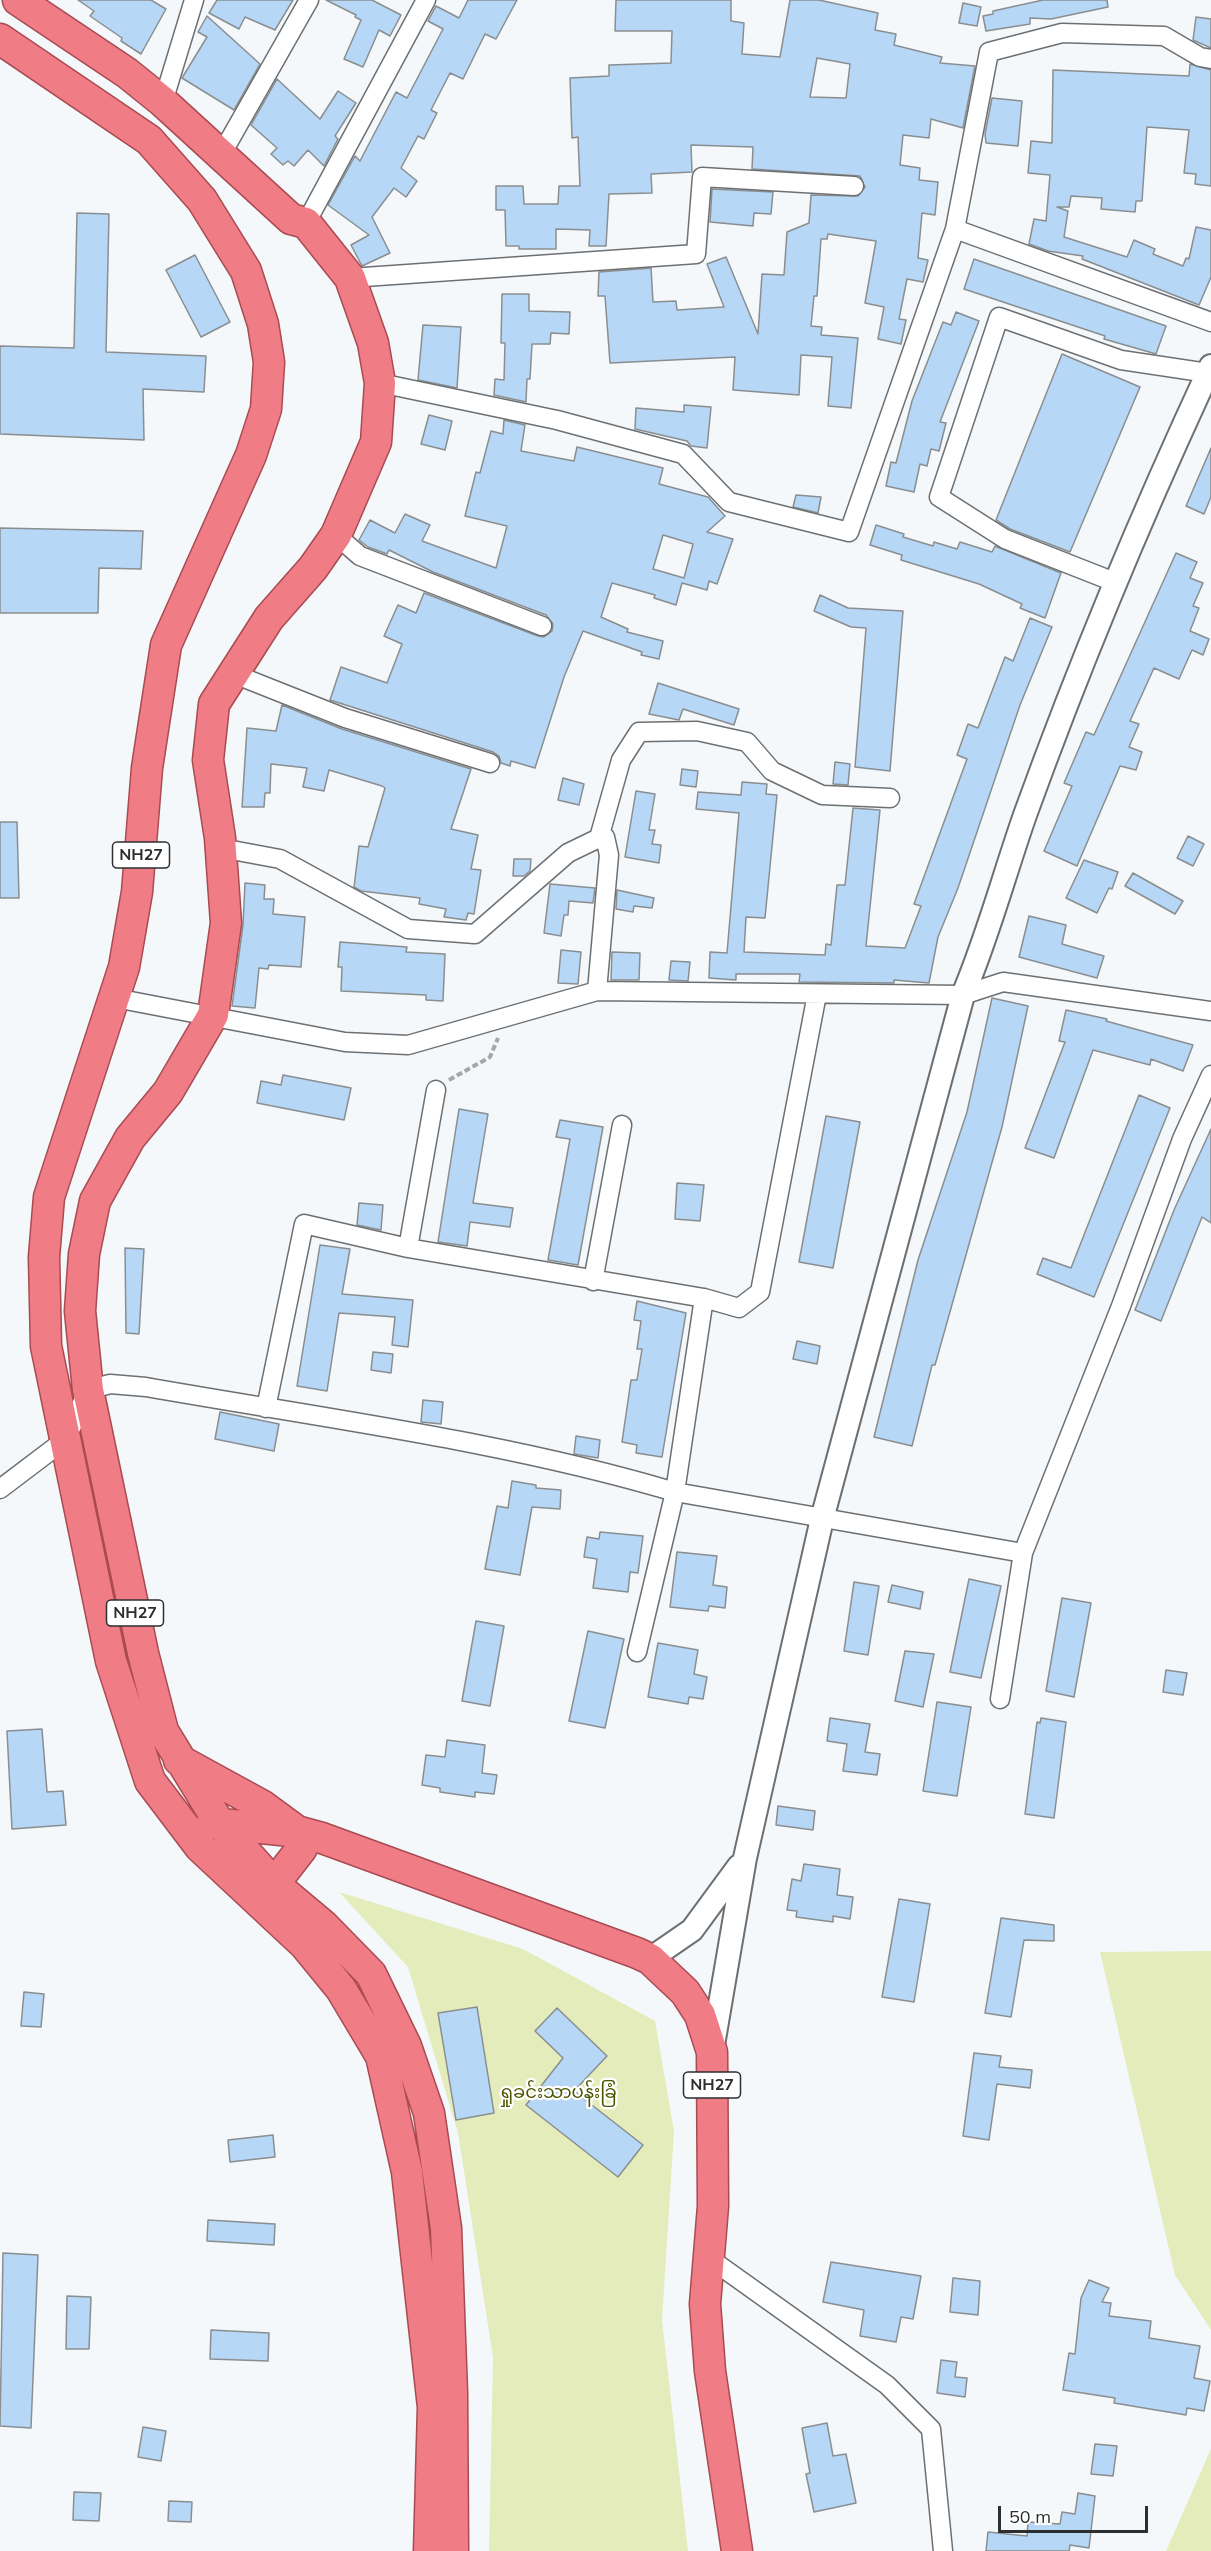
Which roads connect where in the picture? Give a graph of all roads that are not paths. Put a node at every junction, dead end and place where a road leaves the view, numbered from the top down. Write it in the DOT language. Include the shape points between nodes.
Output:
graph roads {
  1 [pos="18,0"];
  2 [pos="194,0"];
  3 [pos="309,0"];
  4 [pos="426,0"];
  5 [pos="0,39"];
  6 [pos="1211,59"];
  7 [pos="163,102"];
  8 [pos="221,155"];
  9 [pos="854,186"];
  10 [pos="306,223"];
  11 [pos="955,229"];
  12 [pos="350,278"];
  13 [pos="1211,322"];
  14 [pos="1209,369"];
  15 [pos="380,384"];
  16 [pos="336,535"];
  17 [pos="1117,583"];
  18 [pos="542,626"];
  19 [pos="234,674"];
  20 [pos="490,763"];
  21 [pos="890,798"];
  22 [pos="605,837"];
  23 [pos="221,848"];
  24 [pos="597,991"];
  25 [pos="817,994"];
  26 [pos="963,995"];
  27 [pos="116,998"];
  28 [pos="1211,1011"];
  29 [pos="213,1015"];
  30 [pos="1211,1075"];
  31 [pos="436,1090"];
  32 [pos="622,1125"];
  33 [pos="408,1248"];
  34 [pos="593,1281"];
  35 [pos="704,1298"];
  36 [pos="88,1390"];
  37 [pos="266,1408"];
  38 [pos="66,1438"];
  39 [pos="0,1489"];
  40 [pos="675,1492"];
  41 [pos="822,1519"];
  42 [pos="1023,1553"];
  43 [pos="637,1652"];
  44 [pos="1000,1699"];
  45 [pos="179,1760"];
  46 [pos="227,1831"];
  47 [pos="192,1837"];
  48 [pos="301,1840"];
  49 [pos="745,1858"];
  50 [pos="274,1884"];
  51 [pos="650,1959"];
  52 [pos="712,2052"];
  53 [pos="709,2258"];
  54 [pos="429,2551"];
  55 [pos="453,2551"];
  56 [pos="737,2551"];
  57 [pos="943,2551"];
  1 -- 7 [label="highway, NH27" via="127,73"];
  2 -- 7 [label="street"];
  3 -- 8 [label="street"];
  4 -- 10 [label="street"];
  5 -- 27 [label="highway, NH27" via="149,140 202,200 246,271 263,324 269,362 266,409 251,455 166,645 147,768 137,891"];
  6 -- 11 [label="street" via="1200,57 1164,36 1062,33 989,52"];
  7 -- 8 [label="highway, NH27"];
  8 -- 10 [label="highway, NH27" via="291,219"];
  9 -- 12 [label="street" via="702,177 696,254"];
  10 -- 12 [label="highway, NH27"];
  11 -- 13 [label="street"];
  11 -- 15 [label="street" via="849,532 729,502 683,454 557,420"];
  12 -- 15 [label="highway, NH27" via="373,342"];
  14 -- 17 [label="street"];
  14 -- 17 [label="street" via="1121,360 999,317 939,497 1005,539"];
  15 -- 16 [label="highway, NH27" via="376,442"];
  16 -- 18 [label="street" via="360,556"];
  16 -- 19 [label="highway, NH27" via="269,618"];
  17 -- 26 [label="street" via="1025,815"];
  19 -- 20 [label="street" via="345,718"];
  19 -- 23 [label="highway, NH27" via="214,704 208,760"];
  21 -- 23 [label="street" via="822,795 772,771 747,742 697,731 639,732 621,760 598,837 568,853 475,934 408,929 280,859"];
  22 -- 24 [label="street" via="609,855"];
  23 -- 29 [label="highway, NH27" via="226,923"];
  24 -- 25 [label="street"];
  24 -- 29 [label="street" via="408,1045 345,1042"];
  25 -- 26 [label="street"];
  25 -- 35 [label="street" via="760,1292 740,1308"];
  26 -- 28 [label="street" via="1003,982"];
  26 -- 41 [label="street"];
  27 -- 29 [label="street"];
  27 -- 38 [label="highway, NH27" via="49,1197 44,1257 46,1346"];
  29 -- 36 [label="highway, NH27" via="168,1092 130,1138 95,1201 84,1254 80,1311"];
  30 -- 42 [label="street" via="1182,1139"];
  31 -- 33 [label="street"];
  32 -- 34 [label="street"];
  33 -- 34 [label="street"];
  33 -- 37 [label="street" via="304,1224"];
  34 -- 35 [label="street"];
  35 -- 40 [label="street"];
  36 -- 37 [label="street" via="111,1384 146,1387"];
  36 -- 38 [label="street"];
  36 -- 45 [label="highway, NH27" via="146,1664 163,1731"];
  37 -- 40 [label="street" via="498,1450 638,1480"];
  38 -- 39 [label="street"];
  38 -- 47 [label="highway, NH27" via="111,1661 150,1781"];
  40 -- 41 [label="street"];
  40 -- 43 [label="street"];
  41 -- 42 [label="street"];
  41 -- 49 [label="street"];
  42 -- 44 [label="street"];
  45 -- 46 [label="highway, NH27"];
  45 -- 48 [label="highway" via="263,1806"];
  46 -- 47 [label="highway, NH27"];
  46 -- 48 [label="highway, NH27"];
  46 -- 50 [label="highway, NH27"];
  47 -- 54 [label="highway, NH27" via="305,1945 340,1989 381,2056 407,2172 432,2396"];
  48 -- 50 [label="highway"];
  48 -- 51 [label="highway, NH27" via="350,1847"];
  49 -- 51 [label="street" via="692,1929"];
  49 -- 52 [label="street"];
  50 -- 55 [label="highway, NH27" via="324,1926 371,1974 406,2046 429,2113 446,2228"];
  51 -- 52 [label="highway, NH27" via="685,1992 700,2015"];
  52 -- 53 [label="highway, NH27" via="713,2206"];
  53 -- 56 [label="highway, NH27" via="705,2304 710,2371"];
  53 -- 57 [label="street" via="887,2385 931,2429"];
}
